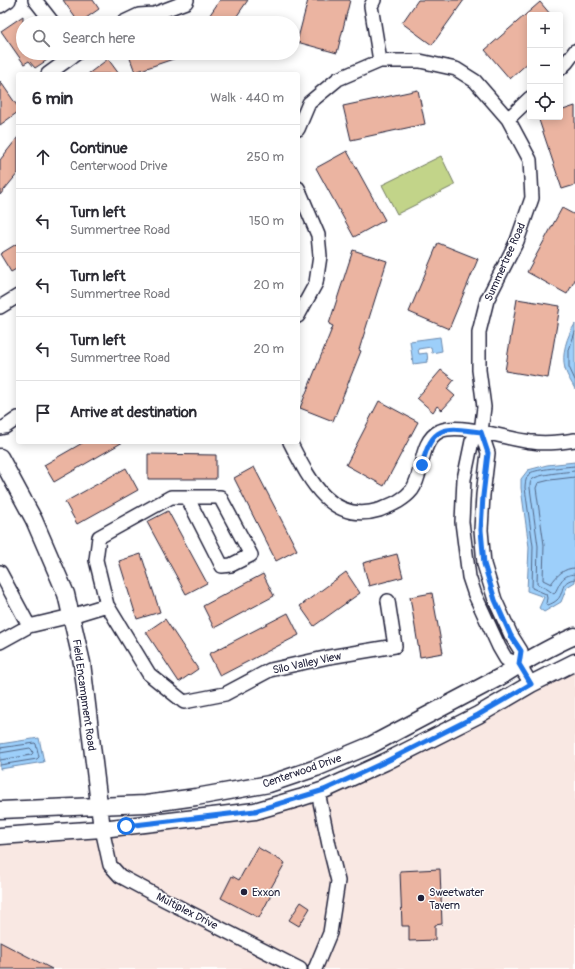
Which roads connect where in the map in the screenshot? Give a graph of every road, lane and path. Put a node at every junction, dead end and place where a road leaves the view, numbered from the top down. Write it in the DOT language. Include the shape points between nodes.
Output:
graph roads {
  1 [pos="9,0"];
  2 [pos="35,0"];
  3 [pos="374,0"];
  4 [pos="186,1"];
  5 [pos="0,6"];
  6 [pos="48,16"];
  7 [pos="137,16"];
  8 [pos="575,52"];
  9 [pos="67,60"];
  10 [pos="380,61"];
  11 [pos="563,66"];
  12 [pos="51,72"];
  13 [pos="527,101"];
  14 [pos="508,119"];
  15 [pos="300,124"];
  16 [pos="300,193"];
  17 [pos="16,297"];
  18 [pos="0,306"];
  19 [pos="300,312"];
  20 [pos="16,419"];
  21 [pos="0,428"];
  22 [pos="481,432"];
  23 [pos="575,440"];
  24 [pos="291,444"];
  25 [pos="0,457"];
  26 [pos="187,497"];
  27 [pos="0,572"];
  28 [pos="388,601"];
  29 [pos="107,606"];
  30 [pos="71,616"];
  31 [pos="28,626"];
  32 [pos="575,636"];
  33 [pos="0,642"];
  34 [pos="575,662"];
  35 [pos="519,664"];
  36 [pos="531,684"];
  37 [pos="318,792"];
  38 [pos="99,805"];
  39 [pos="0,810"];
  40 [pos="102,829"];
  41 [pos="0,836"];
  42 [pos="300,969"];
  43 [pos="314,969"];
  1 -- 5 [label="street"];
  2 -- 6 [label="street"];
  3 -- 10 [label="street" via="371,6"];
  4 -- 7 [label="street" via="154,14"];
  8 -- 11 [label="street"];
  9 -- 12 [label="street"];
  10 -- 14 [label="street, Summertree Road" via="420,61 456,69 475,80"];
  10 -- 15 [label="street, Summertree Road" via="338,79 309,103"];
  13 -- 14 [label="street"];
  14 -- 22 [label="street, Summertree Road" via="530,160 532,198 517,241 487,300 479,332 479,370 484,407"];
  16 -- 19 [label="street" via="318,235 320,256 316,283"];
  17 -- 18 [label="street"];
  20 -- 21 [label="street"];
  22 -- 23 [label="street" via="534,442"];
  22 -- 24 [label="street" via="451,429 440,431 431,439 412,489 401,500 371,512 357,513 342,509 323,496 312,482"];
  22 -- 35 [label="street, Summertree Road" via="488,453 481,530 484,564 495,600 511,636 521,651"];
  22 -- 35 [label="street, Summertree Road" via="472,441 464,479 462,522 469,577 499,647 506,659"];
  25 -- 30 [label="street, Field Encampment Road" via="47,547 66,594"];
  26 -- 26 [label="street, Silo Valley View" via="220,497 251,555 231,565 222,566"];
  26 -- 29 [label="street, Silo Valley View" via="171,497 99,537 96,560"];
  27 -- 31 [label="street"];
  28 -- 29 [label="street, Silo Valley View" via="396,646 270,670 225,694 184,702 149,674"];
  29 -- 30 [label="street"];
  30 -- 31 [label="street"];
  30 -- 38 [label="street, Field Encampment Road" via="82,663"];
  31 -- 33 [label="street"];
  32 -- 35 [label="street, Centerwood Drive"];
  34 -- 36 [label="street"];
  35 -- 36 [label="street, Summertree Road"];
  35 -- 38 [label="street, Centerwood Drive" via="500,677 371,745 269,784 146,804"];
  36 -- 37 [label="street" via="478,715 352,778"];
  37 -- 40 [label="street" via="255,811"];
  37 -- 43 [label="street" via="338,881 330,933"];
  38 -- 39 [label="street, Centerwood Drive"];
  38 -- 40 [label="street, Field Encampment Road"];
  40 -- 41 [label="street"];
  40 -- 42 [label="street, Multiplex Drive" via="110,865 120,876"];
}
